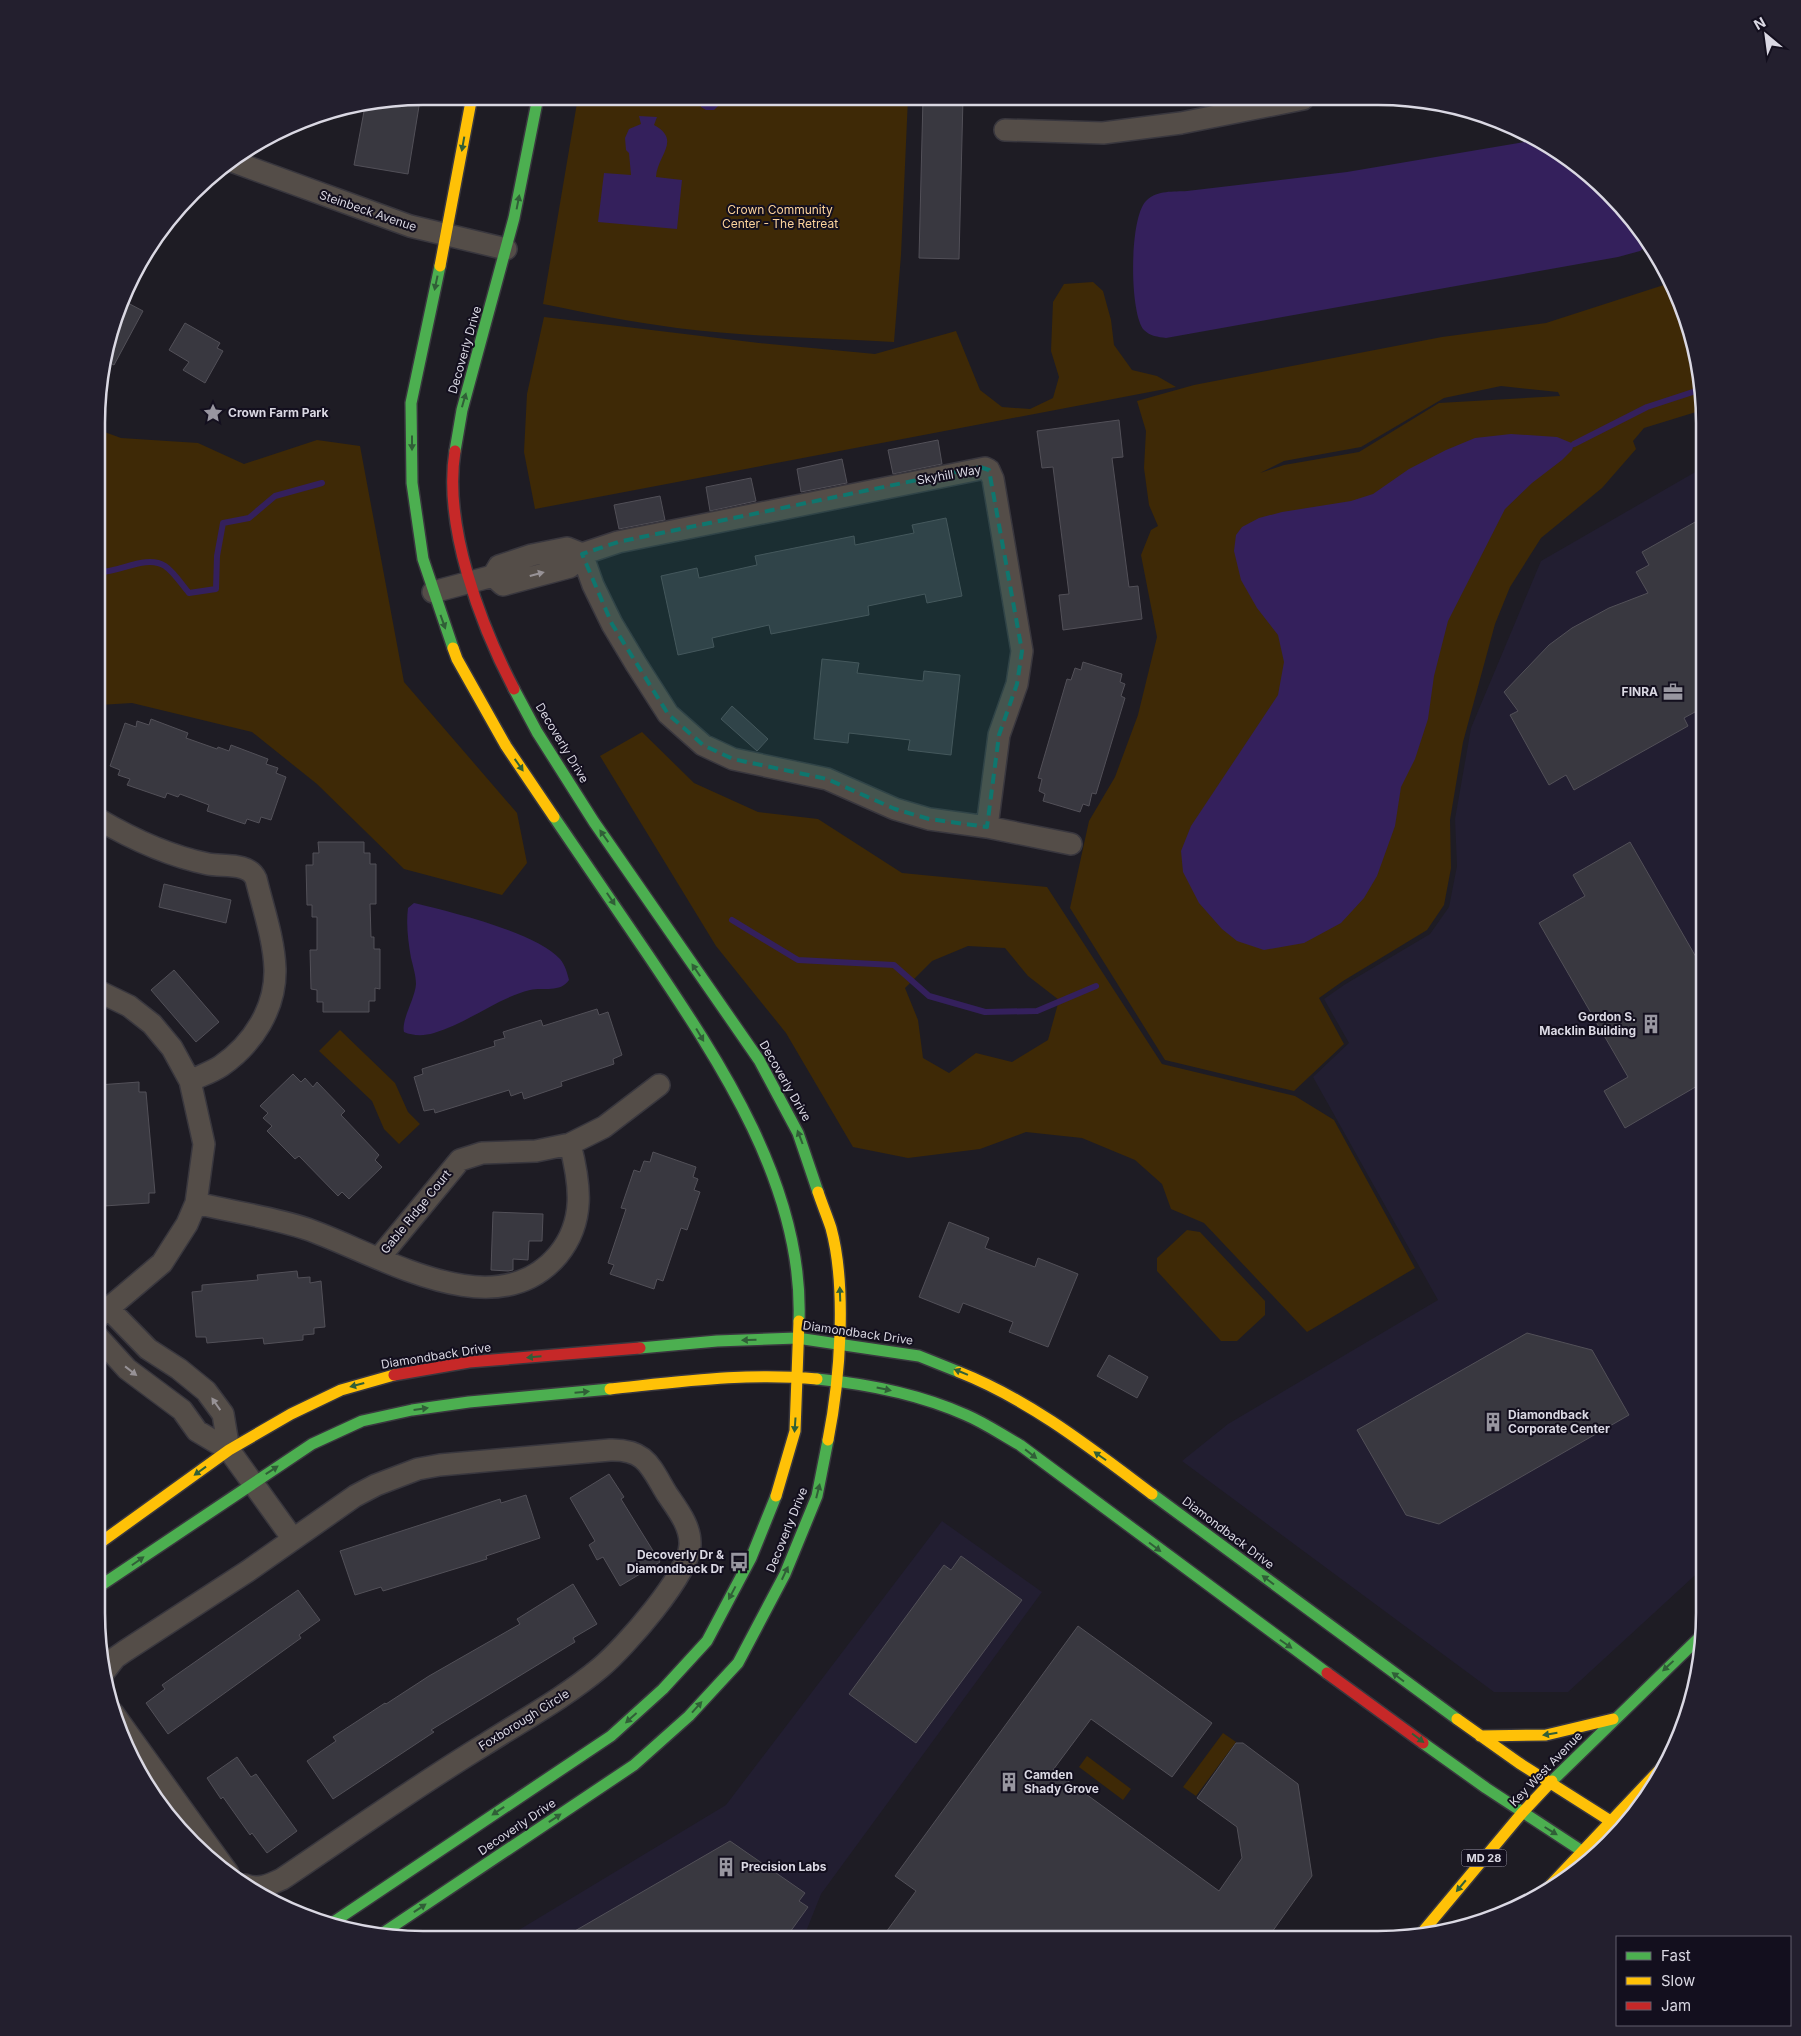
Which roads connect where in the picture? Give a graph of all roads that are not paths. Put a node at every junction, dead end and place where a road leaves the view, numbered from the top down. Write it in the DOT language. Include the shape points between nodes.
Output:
graph roads {
  1 [pos="470,105"];
  2 [pos="536,105"];
  3 [pos="1272,105"];
  4 [pos="1005,130"];
  5 [pos="239,164"];
  6 [pos="446,236"];
  7 [pos="506,250"];
  8 [pos="582,554"];
  9 [pos="470,582"];
  10 [pos="433,592"];
  11 [pos="105,823"];
  12 [pos="987,827"];
  13 [pos="1071,844"];
  14 [pos="105,994"];
  15 [pos="190,1081"];
  16 [pos="659,1085"];
  17 [pos="570,1144"];
  18 [pos="196,1204"];
  19 [pos="379,1258"];
  20 [pos="105,1311"];
  21 [pos="105,1315"];
  22 [pos="798,1338"];
  23 [pos="838,1343"];
  24 [pos="105,1344"];
  25 [pos="796,1377"];
  26 [pos="836,1380"];
  27 [pos="230,1450"];
  28 [pos="254,1481"];
  29 [pos="105,1539"];
  30 [pos="293,1539"];
  31 [pos="105,1583"];
  32 [pos="1694,1642"];
  33 [pos="110,1665"];
  34 [pos="1614,1719"];
  35 [pos="1480,1736"];
  36 [pos="130,1737"];
  37 [pos="1550,1783"];
  38 [pos="1646,1784"];
  39 [pos="1522,1813"];
  40 [pos="1611,1820"];
  41 [pos="1616,1824"];
  42 [pos="1589,1851"];
  43 [pos="213,1852"];
  44 [pos="1587,1854"];
  45 [pos="262,1887"];
  46 [pos="338,1919"];
  47 [pos="1427,1927"];
  48 [pos="389,1929"];
  1 -- 6 [label="street, Decoverly Drive, one-way"];
  7 -- 2 [label="street, Decoverly Drive, one-way"];
  3 -- 4 [label="street" via="1181,123 1102,133"];
  5 -- 6 [label="street, Steinbeck Avenue"];
  6 -- 7 [label="street, Steinbeck Avenue"];
  6 -- 10 [label="street, Decoverly Drive, one-way" via="411,403 412,483 423,559"];
  9 -- 7 [label="street, Decoverly Drive, one-way" via="456,521 453,466 462,410"];
  8 -- 9 [label="street, Skyhill Way" via="568,548 532,555 499,566 493,576"];
  8 -- 12 [label="street" via="608,616 636,664 668,714 703,745 734,759 827,779 895,809 929,819"];
  8 -- 12 [label="street, Skyhill Way" via="618,542 950,473 980,467 989,470 995,488 1022,651 1017,684 999,735"];
  9 -- 10 [label="street, Skyhill Way"];
  23 -- 9 [label="street, Decoverly Drive, one-way" via="840,1287 831,1230 798,1133 759,1060 704,989 537,732 503,668"];
  10 -- 22 [label="street, Decoverly Drive, one-way" via="457,659 506,746 685,1004 762,1147 791,1235 800,1288"];
  11 -- 15 [label="street" via="169,853 208,864 245,868 256,879 275,969 271,1003 258,1029 240,1052 220,1067"];
  12 -- 13 [label="street"];
  14 -- 15 [label="street" via="129,1006 152,1024 172,1048"];
  15 -- 18 [label="street" via="204,1144"];
  16 -- 17 [label="street, Gable Ridge Court" via="604,1127"];
  17 -- 19 [label="street, Gable Ridge Court" via="536,1151 482,1153 460,1160"];
  17 -- 19 [label="street, Gable Ridge Court" via="580,1202 574,1226 564,1248 548,1267 529,1279 510,1286 471,1288 450,1284"];
  18 -- 19 [label="street, Gable Ridge Court" via="305,1229"];
  18 -- 20 [label="street" via="162,1263"];
  27 -- 21 [label="street, one-way" via="223,1414 206,1391"];
  22 -- 23 [label="street, Diamondback Drive"];
  22 -- 25 [label="street, Decoverly Drive"];
  22 -- 27 [label="street, Diamondback Drive, one-way" via="717,1341 469,1362 402,1373 341,1390"];
  23 -- 26 [label="street, Decoverly Drive"];
  35 -- 23 [label="street, Diamondback Drive, one-way" via="1042,1415 987,1383 919,1356"];
  24 -- 27 [label="street, one-way" via="127,1369 182,1410 197,1431"];
  25 -- 26 [label="street"];
  28 -- 25 [label="street, one-way" via="312,1444 362,1422 412,1410 720,1378"];
  25 -- 46 [label="street, Decoverly Drive, one-way" via="795,1431 781,1485 751,1558 707,1641 663,1690 611,1736"];
  26 -- 39 [label="street, one-way" via="911,1395 967,1415 1020,1445 1279,1639"];
  48 -- 26 [label="street, Decoverly Drive, one-way" via="634,1765 689,1716 738,1663 785,1574 817,1496 829,1439"];
  27 -- 28 [label="street"];
  27 -- 29 [label="street, Diamondback Drive, one-way"];
  28 -- 30 [label="street"];
  31 -- 28 [label="street, one-way"];
  30 -- 33 [label="street, Foxborough Circle" via="125,1651"];
  30 -- 45 [label="street, Foxborough Circle" via="355,1496 418,1469 625,1449 647,1461 686,1525 690,1545 688,1558 677,1578 636,1632 601,1667 558,1701 484,1745 282,1879"];
  32 -- 34 [label="street, Key West Avenue / MD 28, one-way"];
  34 -- 35 [label="street, one-way" via="1546,1735"];
  34 -- 37 [label="street, Key West Avenue / MD 28"];
  35 -- 37 [label="street, Diamondback Drive"];
  36 -- 43 [label="street"];
  37 -- 39 [label="street, Key West Avenue / MD 28"];
  37 -- 40 [label="street, Diamondback Drive"];
  38 -- 40 [label="street"];
  39 -- 44 [label="street, one-way"];
  39 -- 47 [label="street, Key West Avenue / MD 28, one-way"];
  40 -- 41 [label="street, Diamondback Drive"];
  40 -- 42 [label="street"];
}
